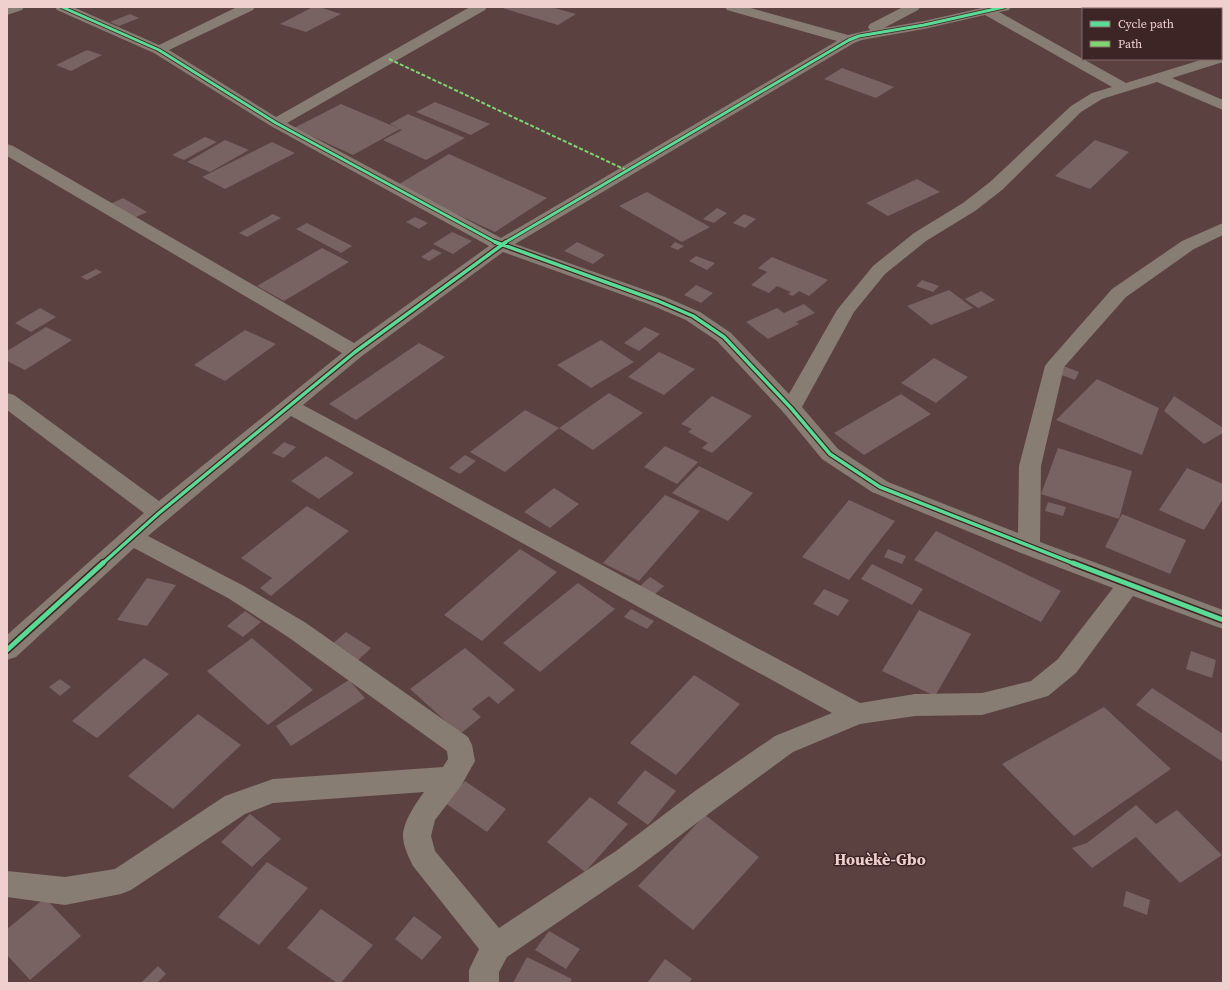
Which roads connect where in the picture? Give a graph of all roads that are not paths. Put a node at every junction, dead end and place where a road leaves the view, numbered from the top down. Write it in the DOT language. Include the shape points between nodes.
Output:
graph roads {
  1 [pos="17,7"];
  2 [pos="62,7"];
  3 [pos="248,7"];
  4 [pos="480,7"];
  5 [pos="732,7"];
  6 [pos="911,7"];
  7 [pos="996,9"];
  8 [pos="7,11"];
  9 [pos="854,38"];
  10 [pos="159,50"];
  11 [pos="1215,60"];
  12 [pos="1159,78"];
  13 [pos="1123,87"];
  14 [pos="1223,105"];
  15 [pos="276,123"];
  16 [pos="7,149"];
  17 [pos="1223,228"];
  18 [pos="501,245"];
  19 [pos="355,352"];
  20 [pos="7,400"];
  21 [pos="289,406"];
  22 [pos="791,408"];
  23 [pos="159,513"];
  24 [pos="132,537"];
  25 [pos="1029,547"];
  26 [pos="1129,584"];
  27 [pos="1223,620"];
  28 [pos="7,650"];
  29 [pos="857,714"];
  30 [pos="451,778"];
  31 [pos="7,884"];
  32 [pos="496,947"];
  33 [pos="484,983"];
  1 -- 8 [label="street"];
  2 -- 10 [label="street"];
  3 -- 10 [label="street"];
  4 -- 15 [label="street"];
  5 -- 9 [label="street"];
  6 -- 9 [label="street"];
  7 -- 9 [label="street"];
  7 -- 13 [label="street"];
  9 -- 18 [label="street" via="696,128"];
  10 -- 15 [label="street"];
  11 -- 12 [label="street"];
  12 -- 13 [label="street"];
  12 -- 14 [label="street"];
  13 -- 22 [label="street" via="1097,96 1076,109 996,186 969,207 920,237 879,270 846,310"];
  15 -- 18 [label="street"];
  16 -- 19 [label="street"];
  17 -- 25 [label="street" via="1188,245 1119,293 1055,366 1030,466"];
  18 -- 19 [label="street"];
  18 -- 22 [label="street" via="693,316 724,337"];
  19 -- 21 [label="street"];
  20 -- 23 [label="street"];
  21 -- 23 [label="street"];
  21 -- 29 [label="street"];
  22 -- 25 [label="street" via="830,454 880,487"];
  23 -- 24 [label="street"];
  24 -- 28 [label="street"];
  24 -- 30 [label="street" via="236,592 297,630 459,745 462,761"];
  25 -- 26 [label="street"];
  26 -- 27 [label="street"];
  26 -- 29 [label="street" via="1067,666 1039,689 982,704 915,705"];
  29 -- 32 [label="street" via="784,744 626,860"];
  30 -- 31 [label="street" via="273,791 235,804 121,881 65,891"];
  30 -- 32 [label="street" via="423,815 417,836 423,857"];
  32 -- 33 [label="street" via="484,970"];
}
